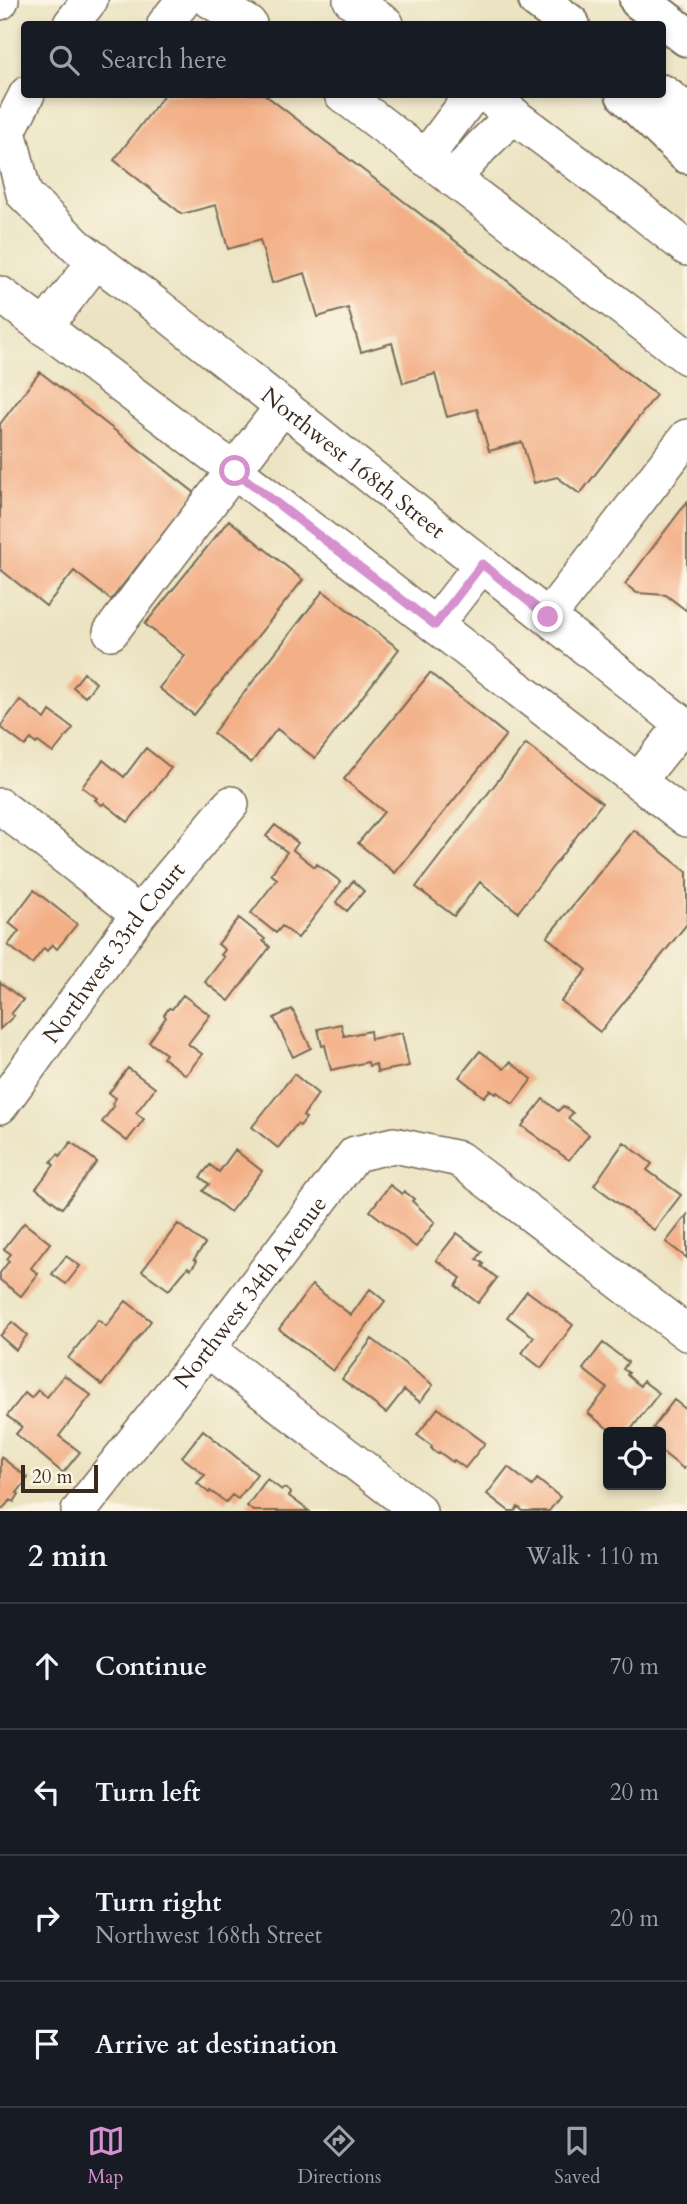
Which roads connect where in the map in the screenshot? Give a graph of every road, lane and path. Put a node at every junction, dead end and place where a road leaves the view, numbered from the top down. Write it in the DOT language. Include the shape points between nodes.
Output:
graph roads {
  1 [pos="90,0"];
  2 [pos="210,0"];
  3 [pos="351,0"];
  4 [pos="537,0"];
  5 [pos="639,0"];
  6 [pos="73,21"];
  7 [pos="245,21"];
  8 [pos="382,21"];
  9 [pos="556,21"];
  10 [pos="566,21"];
  11 [pos="687,37"];
  12 [pos="666,97"];
  13 [pos="25,98"];
  14 [pos="347,98"];
  15 [pos="470,98"];
  16 [pos="490,98"];
  17 [pos="629,98"];
  18 [pos="687,113"];
  19 [pos="514,116"];
  20 [pos="687,154"];
  21 [pos="425,158"];
  22 [pos="13,172"];
  23 [pos="453,179"];
  24 [pos="687,248"];
  25 [pos="96,260"];
  26 [pos="0,294"];
  27 [pos="44,328"];
  28 [pos="687,357"];
  29 [pos="283,407"];
  30 [pos="687,437"];
  31 [pos="235,471"];
  32 [pos="482,564"];
  33 [pos="548,617"];
  34 [pos="435,625"];
  35 [pos="111,632"];
  36 [pos="685,726"];
  37 [pos="638,781"];
  38 [pos="231,804"];
  39 [pos="0,806"];
  40 [pos="687,819"];
  41 [pos="139,914"];
  42 [pos="0,1106"];
  43 [pos="687,1333"];
  44 [pos="207,1349"];
  45 [pos="79,1511"];
  46 [pos="419,1511"];
  1 -- 6 [label="street"];
  2 -- 7 [label="street"];
  3 -- 8 [label="street"];
  4 -- 9 [label="highway"];
  4 -- 10 [label="highway"];
  5 -- 11 [label="highway"];
  12 -- 18 [label="highway"];
  13 -- 22 [label="street" via="8,131"];
  14 -- 21 [label="street"];
  15 -- 21 [label="street"];
  16 -- 19 [label="street"];
  17 -- 20 [label="highway"];
  19 -- 23 [label="street"];
  19 -- 24 [label="street"];
  21 -- 23 [label="street"];
  22 -- 25 [label="street, Northwest 168th Street" via="78,247"];
  23 -- 28 [label="street"];
  25 -- 27 [label="street"];
  25 -- 29 [label="street, Northwest 168th Street"];
  26 -- 27 [label="street"];
  27 -- 31 [label="street"];
  29 -- 31 [label="street"];
  29 -- 32 [label="street, Northwest 168th Street"];
  30 -- 33 [label="street"];
  31 -- 34 [label="street"];
  31 -- 35 [label="street"];
  32 -- 33 [label="street, Northwest 168th Street"];
  32 -- 34 [label="street"];
  33 -- 36 [label="street, Northwest 168th Street"];
  34 -- 37 [label="street"];
  36 -- 37 [label="street"];
  37 -- 40 [label="street"];
  38 -- 41 [label="street, Northwest 33rd Court"];
  39 -- 41 [label="street"];
  41 -- 42 [label="street, Northwest 33rd Court"];
  43 -- 44 [label="street, Northwest 34th Avenue" via="459,1159 394,1145 355,1154"];
  44 -- 45 [label="street, Northwest 34th Avenue"];
  44 -- 46 [label="street"];
}
